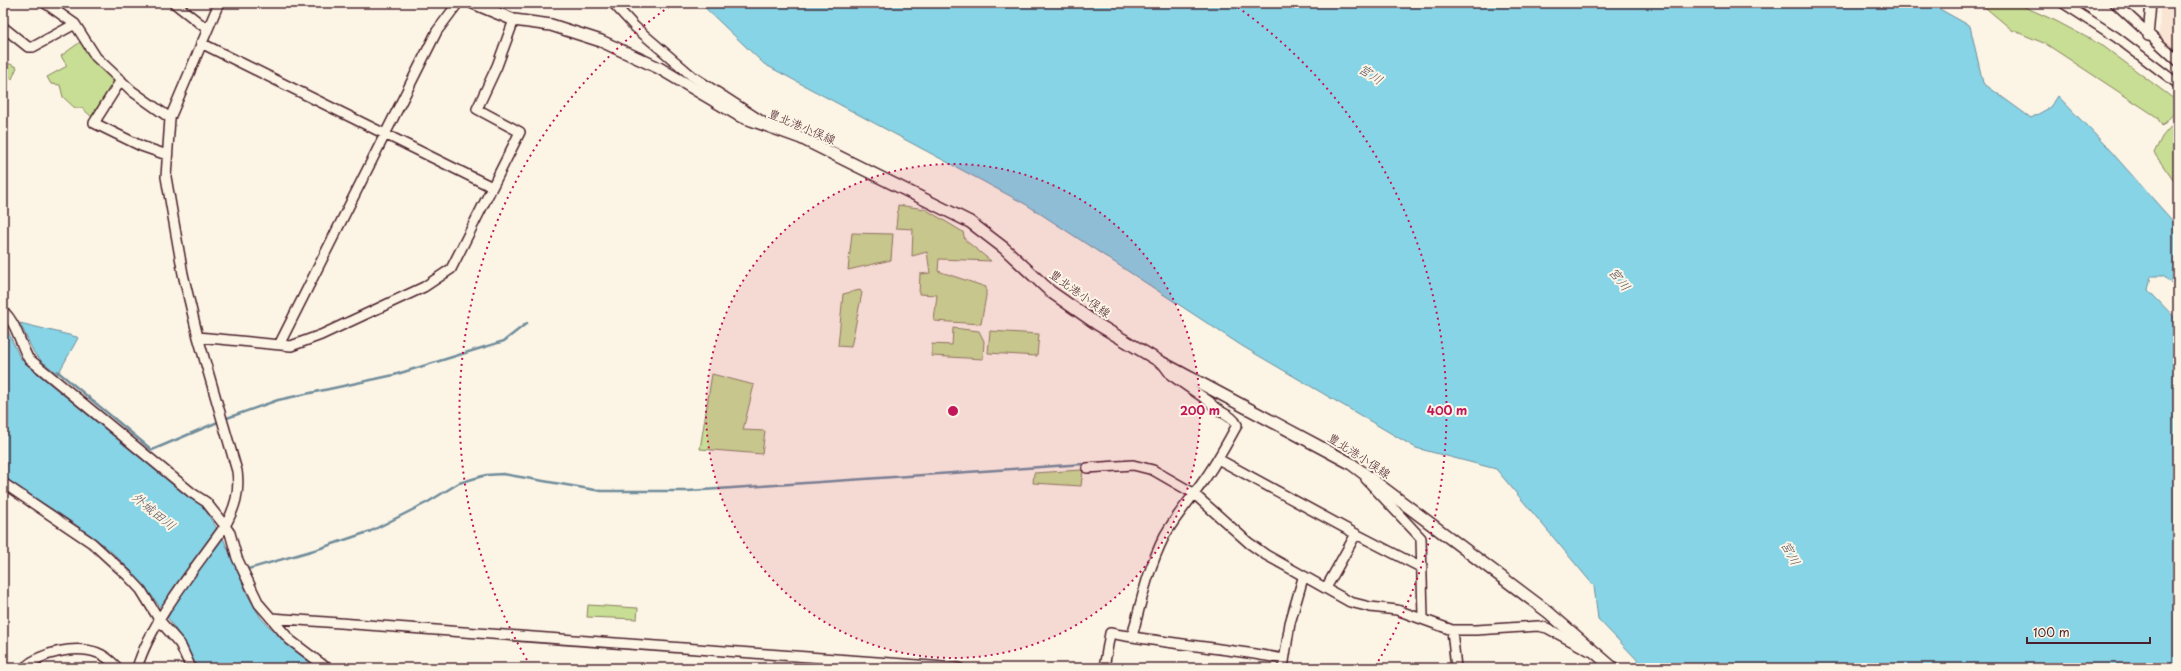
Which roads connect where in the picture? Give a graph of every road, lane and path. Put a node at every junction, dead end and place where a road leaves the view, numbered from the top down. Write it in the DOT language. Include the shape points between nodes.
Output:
graph roads {
  1 [pos="45,3"];
  2 [pos="174,3"];
  3 [pos="219,3"];
  4 [pos="458,3"];
  5 [pos="472,3"];
  6 [pos="613,3"];
  7 [pos="2063,3"];
  8 [pos="2115,3"];
  9 [pos="2151,3"];
  10 [pos="514,20"];
  11 [pos="75,24"];
  12 [pos="3,27"];
  13 [pos="207,29"];
  14 [pos="2148,36"];
  15 [pos="201,43"];
  16 [pos="2178,61"];
  17 [pos="121,80"];
  18 [pos="2178,84"];
  19 [pos="170,118"];
  20 [pos="767,124"];
  21 [pos="385,134"];
  22 [pos="167,155"];
  23 [pos="492,187"];
  24 [pos="3,311"];
  25 [pos="198,337"];
  26 [pos="279,345"];
  27 [pos="1159,361"];
  28 [pos="1218,459"];
  29 [pos="1350,463"];
  30 [pos="1087,468"];
  31 [pos="3,483"];
  32 [pos="1193,493"];
  33 [pos="223,528"];
  34 [pos="1356,534"];
  35 [pos="1422,568"];
  36 [pos="1303,578"];
  37 [pos="1326,588"];
  38 [pos="271,618"];
  39 [pos="1423,618"];
  40 [pos="161,619"];
  41 [pos="1452,630"];
  42 [pos="1132,637"];
  43 [pos="1599,655"];
  44 [pos="1284,664"];
  45 [pos="24,668"];
  46 [pos="118,668"];
  47 [pos="137,668"];
  48 [pos="191,668"];
  49 [pos="327,668"];
  50 [pos="959,668"];
  51 [pos="1104,668"];
  52 [pos="1456,668"];
  53 [pos="1613,668"];
  1 -- 11 [label="street"];
  2 -- 13 [label="street"];
  3 -- 13 [label="street"];
  4 -- 21 [label="street" via="437,31"];
  5 -- 10 [label="main road, 豊北港小俣線"];
  6 -- 20 [label="street" via="635,27 692,76"];
  7 -- 18 [label="street" via="2116,37"];
  8 -- 14 [label="street"];
  9 -- 14 [label="street"];
  10 -- 20 [label="main road, 豊北港小俣線" via="551,25 601,42 659,68 740,116"];
  10 -- 23 [label="street" via="478,109 520,132"];
  11 -- 12 [label="street" via="33,47 28,47"];
  11 -- 17 [label="street" via="96,58"];
  13 -- 15 [label="street"];
  14 -- 16 [label="street"];
  15 -- 19 [label="street"];
  15 -- 21 [label="street"];
  17 -- 19 [label="street"];
  17 -- 22 [label="street" via="94,123 141,146"];
  19 -- 22 [label="street"];
  20 -- 27 [label="main road, 豊北港小俣線" via="801,138 970,222 1004,248 1051,292 1097,324"];
  21 -- 23 [label="street"];
  21 -- 26 [label="street"];
  22 -- 25 [label="street" via="167,187 171,213"];
  23 -- 26 [label="street" via="451,269 406,297 321,335 291,346"];
  24 -- 33 [label="street" via="13,323 28,358 206,502"];
  25 -- 26 [label="street"];
  25 -- 33 [label="street" via="237,471 238,494 232,513"];
  27 -- 28 [label="street" via="1171,375 1210,402 1213,408 1235,420 1237,425"];
  27 -- 29 [label="main road, 豊北港小俣線"];
  28 -- 32 [label="street"];
  28 -- 34 [label="street"];
  29 -- 35 [label="street" via="1421,538"];
  29 -- 43 [label="main road, 豊北港小俣線" via="1548,612"];
  30 -- 32 [label="street" via="1133,465 1147,467"];
  31 -- 40 [label="street" via="92,542 141,590"];
  32 -- 36 [label="street" via="1249,543"];
  32 -- 42 [label="street" via="1166,534 1157,553 1146,580"];
  33 -- 38 [label="street" via="230,533 237,558 252,592"];
  33 -- 40 [label="street"];
  34 -- 35 [label="street"];
  34 -- 37 [label="street"];
  35 -- 39 [label="street"];
  36 -- 37 [label="street"];
  36 -- 44 [label="street" via="1290,624"];
  37 -- 39 [label="street" via="1350,602 1397,610"];
  38 -- 49 [label="street" via="290,640"];
  38 -- 50 [label="street"];
  39 -- 41 [label="street"];
  40 -- 47 [label="street"];
  40 -- 48 [label="street" via="180,644"];
  41 -- 43 [label="street" via="1538,626 1547,628 1581,648"];
  41 -- 52 [label="street"];
  42 -- 44 [label="street" via="1222,649"];
  42 -- 51 [label="street" via="1110,633"];
  43 -- 53 [label="main road, 豊北港小俣線"];
  45 -- 46 [label="street" via="41,658 66,650 99,653"];
}
